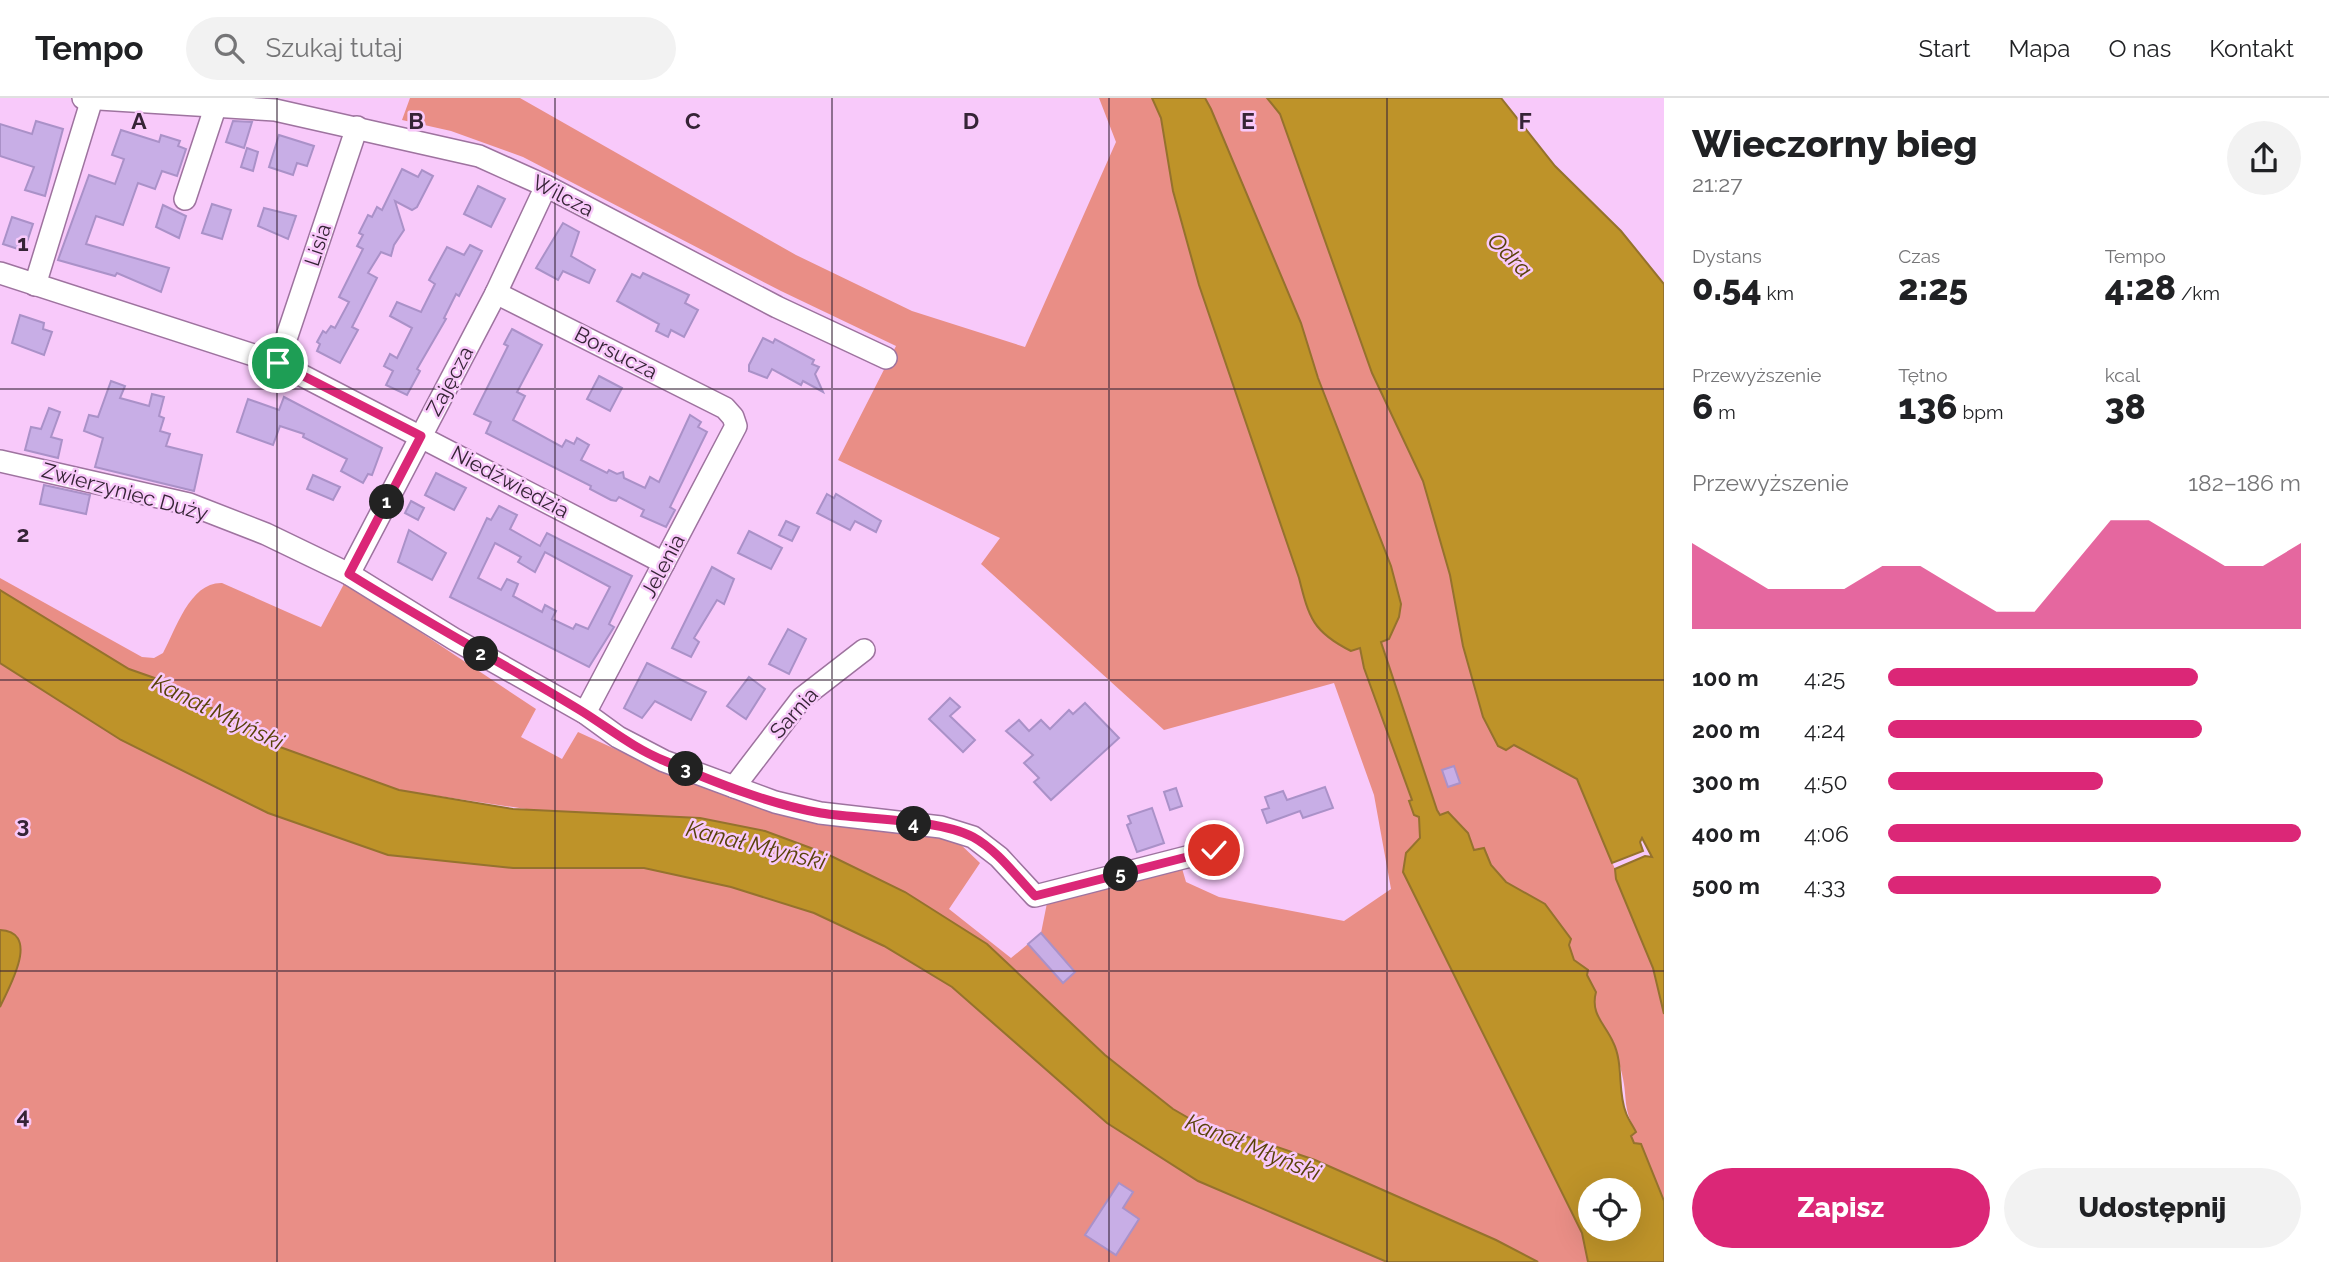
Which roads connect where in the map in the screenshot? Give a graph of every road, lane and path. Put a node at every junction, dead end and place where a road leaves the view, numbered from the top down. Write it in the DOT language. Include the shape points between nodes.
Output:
graph roads {
  1 [pos="83,98"];
  2 [pos="92,99"];
  3 [pos="216,105"];
  4 [pos="357,127"];
  5 [pos="546,186"];
  6 [pos="185,199"];
  7 [pos="0,273"];
  8 [pos="35,285"];
  9 [pos="496,293"];
  10 [pos="886,358"];
  11 [pos="278,363"];
  12 [pos="733,417"];
  13 [pos="421,436"];
  14 [pos="0,461"];
  15 [pos="664,563"];
  16 [pos="349,574"];
  17 [pos="864,650"];
  18 [pos="585,713"];
  19 [pos="734,787"];
  20 [pos="1214,850"];
  1 -- 2 [label="street, Wilcza"];
  2 -- 3 [label="street, Wilcza"];
  2 -- 8 [label="street"];
  3 -- 4 [label="street, Wilcza" via="275,110"];
  3 -- 6 [label="street"];
  4 -- 5 [label="street, Wilcza" via="479,156"];
  4 -- 11 [label="street, Lisia"];
  5 -- 9 [label="street, Zajęcza"];
  5 -- 10 [label="street, Wilcza" via="777,307"];
  7 -- 8 [label="street, Niedźwiedzia"];
  8 -- 11 [label="street, Niedźwiedzia"];
  9 -- 12 [label="street, Borsucza" via="724,408"];
  9 -- 13 [label="street, Zajęcza"];
  11 -- 13 [label="street, Niedźwiedzia"];
  12 -- 15 [label="street, Jelenia" via="732,438"];
  13 -- 15 [label="street, Niedźwiedzia"];
  13 -- 16 [label="street, Zajęcza"];
  14 -- 16 [label="street, Zwierzyniec Duży" via="189,505 307,551"];
  15 -- 18 [label="street, Jelenia"];
  16 -- 18 [label="street, Zwierzyniec Duży"];
  17 -- 19 [label="street, Sarnia" via="802,698"];
  18 -- 19 [label="street, Zwierzyniec Duży" via="664,761"];
  19 -- 20 [label="street, Zwierzyniec Duży" via="820,813 942,827 973,837 1035,896"];
}
